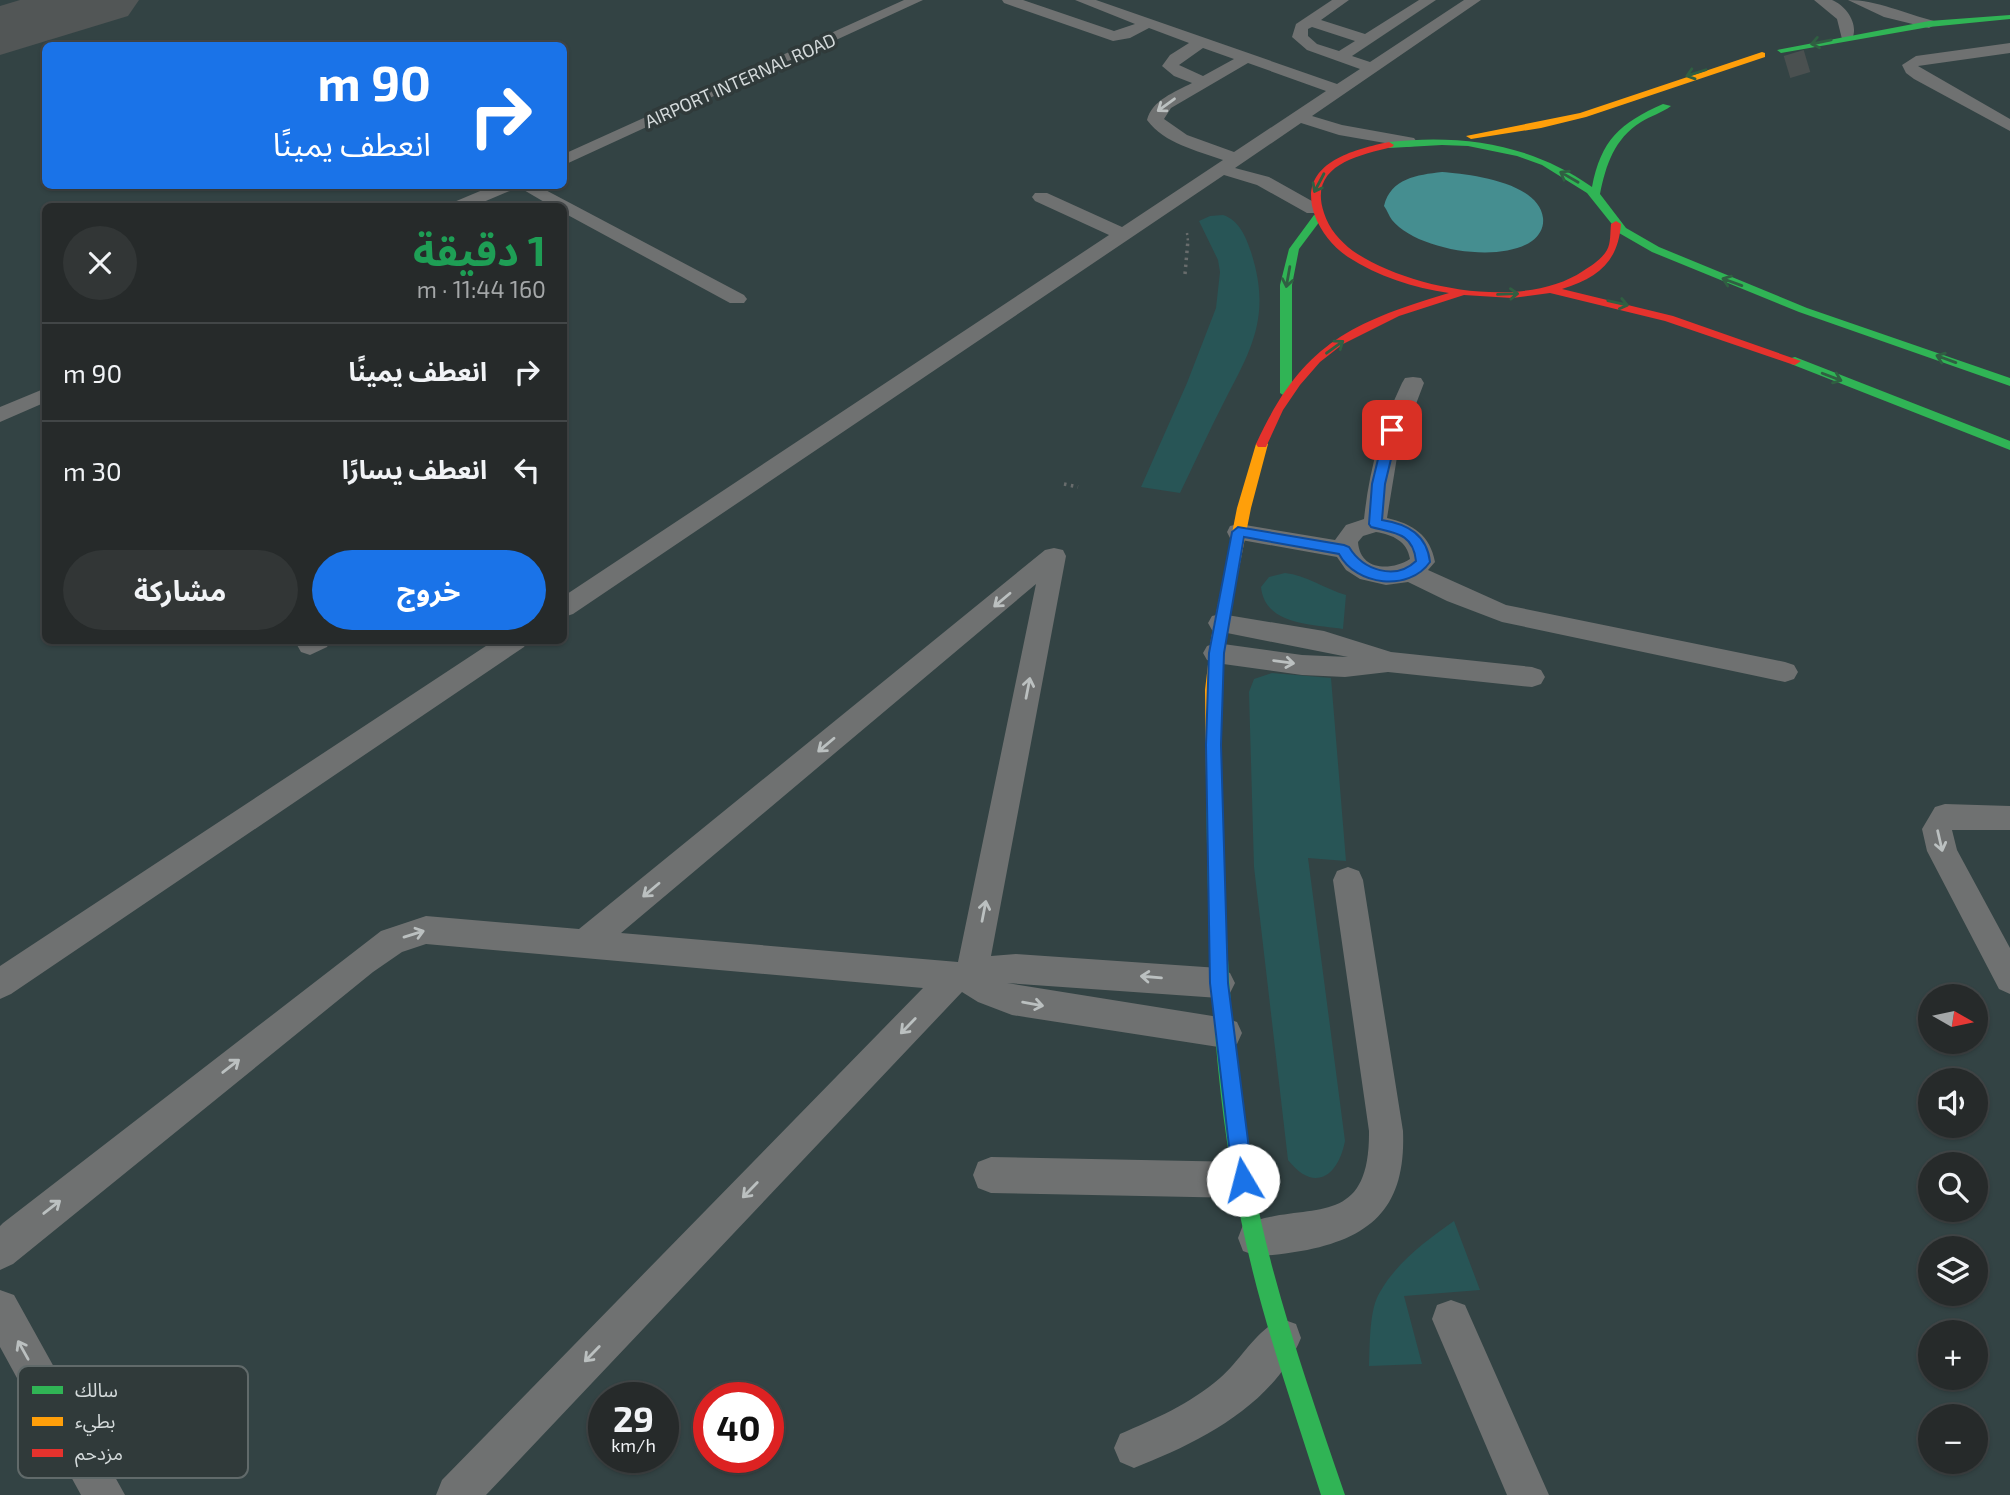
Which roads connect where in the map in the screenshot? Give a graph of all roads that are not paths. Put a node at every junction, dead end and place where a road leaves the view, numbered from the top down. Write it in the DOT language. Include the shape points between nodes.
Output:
graph roads {
  1 [pos="916,0"];
  2 [pos="1009,0"];
  3 [pos="1082,0"];
  4 [pos="1342,0"];
  5 [pos="1429,0"];
  6 [pos="1474,0"];
  7 [pos="1821,0"];
  8 [pos="1855,0"];
  9 [pos="1113,11"];
  10 [pos="2010,17"];
  11 [pos="1309,21"];
  12 [pos="1149,23"];
  13 [pos="1929,24"];
  14 [pos="1083,26"];
  15 [pos="1897,29"];
  16 [pos="2010,31"];
  17 [pos="1847,36"];
  18 [pos="1367,40"];
  19 [pos="1919,41"];
  20 [pos="1202,42"];
  21 [pos="2010,48"];
  22 [pos="1781,50"];
  23 [pos="1762,55"];
  24 [pos="1340,57"];
  25 [pos="1246,58"];
  26 [pos="1807,61"];
  27 [pos="1372,68"];
  28 [pos="1200,85"];
  29 [pos="1338,90"];
  30 [pos="1221,97"];
  31 [pos="1677,102"];
  32 [pos="1298,117"];
  33 [pos="2010,126"];
  34 [pos="1416,142"];
  35 [pos="567,159"];
  36 [pos="1228,164"];
  37 [pos="499,189"];
  38 [pos="533,189"];
  39 [pos="1595,195"];
  40 [pos="1041,198"];
  41 [pos="467,203"];
  42 [pos="559,203"];
  43 [pos="567,208"];
  44 [pos="1315,213"];
  45 [pos="1616,225"];
  46 [pos="1123,234"];
  47 [pos="1550,290"];
  48 [pos="1461,293"];
  49 [pos="737,299"];
  50 [pos="2010,382"];
  51 [pos="1413,383"];
  52 [pos="1286,393"];
  53 [pos="42,396"];
  54 [pos="0,415"];
  55 [pos="2010,446"];
  56 [pos="1375,524"];
  57 [pos="1238,532"];
  58 [pos="1344,550"];
  59 [pos="1412,573"];
  60 [pos="567,606"];
  61 [pos="1221,623"];
  62 [pos="509,644"];
  63 [pos="1216,653"];
  64 [pos="1388,662"];
  65 [pos="1785,672"];
  66 [pos="1532,677"];
  67 [pos="2010,818"];
  68 [pos="1348,880"];
  69 [pos="586,943"];
  70 [pos="963,978"];
  71 [pos="2010,979"];
  72 [pos="1219,983"];
  73 [pos="0,984"];
  74 [pos="1225,1033"];
  75 [pos="991,1175"];
  76 [pos="1243,1180"];
  77 [pos="1256,1238"];
  78 [pos="0,1251"];
  79 [pos="0,1309"];
  80 [pos="1451,1319"];
  81 [pos="1282,1338"];
  82 [pos="32,1366"];
  83 [pos="1134,1448"];
  84 [pos="94,1478"];
  85 [pos="104,1495"];
  86 [pos="457,1495"];
  87 [pos="1333,1495"];
  88 [pos="1528,1495"];
  1 -- 35 [label="lane, AIRPORT INTERNAL ROAD"];
  2 -- 14 [label="lane"];
  3 -- 9 [label="lane"];
  4 -- 11 [label="lane"];
  5 -- 18 [label="lane"];
  6 -- 27 [label="lane"];
  7 -- 17 [label="lane" via="1846,21"];
  8 -- 13 [label="lane"];
  9 -- 12 [label="lane"];
  9 -- 14 [label="lane"];
  10 -- 13 [label="street"];
  11 -- 18 [label="lane"];
  11 -- 24 [label="lane" via="1299,32 1305,43"];
  12 -- 14 [label="lane" via="1119,36"];
  12 -- 20 [label="lane"];
  13 -- 15 [label="street"];
  15 -- 17 [label="street"];
  15 -- 19 [label="street"];
  16 -- 19 [label="street"];
  17 -- 22 [label="street, one-way"];
  18 -- 24 [label="lane"];
  19 -- 26 [label="street"];
  20 -- 25 [label="lane"];
  20 -- 28 [label="lane" via="1170,66"];
  21 -- 33 [label="lane" via="1910,65 1920,76"];
  23 -- 34 [label="street, one-way" via="1696,72 1560,121"];
  24 -- 27 [label="lane"];
  25 -- 28 [label="lane"];
  25 -- 29 [label="lane"];
  27 -- 29 [label="lane"];
  28 -- 30 [label="lane"];
  28 -- 36 [label="lane, one-way" via="1157,111 1155,120"];
  29 -- 32 [label="lane"];
  31 -- 39 [label="street" via="1630,121 1612,138 1600,159"];
  32 -- 34 [label="lane" via="1339,130"];
  32 -- 36 [label="lane"];
  39 -- 34 [label="street, one-way" via="1574,179 1520,155 1456,143"];
  34 -- 44 [label="street, one-way" via="1374,147 1325,172 1314,189"];
  36 -- 44 [label="lane"];
  36 -- 46 [label="lane"];
  37 -- 41 [label="lane"];
  38 -- 42 [label="lane"];
  39 -- 45 [label="street"];
  40 -- 46 [label="lane"];
  43 -- 49 [label="lane"];
  44 -- 48 [label="street" via="1326,233 1365,264 1405,280"];
  44 -- 52 [label="street, one-way" via="1294,249 1286,285"];
  45 -- 47 [label="street" via="1612,252 1600,268"];
  50 -- 45 [label="street, one-way" via="1718,276"];
  46 -- 60 [label="lane"];
  48 -- 47 [label="street, one-way" via="1508,295"];
  47 -- 55 [label="street, one-way" via="1687,322"];
  52 -- 48 [label="street, one-way" via="1341,342 1377,321"];
  51 -- 56 [label="lane" via="1386,447"];
  52 -- 57 [label="street" via="1267,433"];
  53 -- 54 [label="lane"];
  56 -- 58 [label="lane" via="1351,531"];
  56 -- 59 [label="lane" via="1412,536 1422,549 1423,562"];
  57 -- 58 [label="lane"];
  57 -- 61 [label="street"];
  58 -- 59 [label="lane" via="1349,560 1371,575"];
  59 -- 65 [label="lane" via="1502,613"];
  61 -- 63 [label="street"];
  61 -- 64 [label="lane" via="1324,641"];
  62 -- 73 [label="lane"];
  63 -- 64 [label="lane, one-way" via="1324,668"];
  63 -- 72 [label="street" via="1213,745"];
  64 -- 66 [label="lane"];
  67 -- 71 [label="lane, one-way" via="1945,816 1937,829 1942,851"];
  68 -- 77 [label="lane" via="1386,1131 1386,1163 1376,1193 1355,1216 1324,1229"];
  69 -- 70 [label="lane"];
  70 -- 69 [label="lane, one-way" via="1054,556"];
  78 -- 69 [label="lane, one-way" via="392,941 426,930"];
  72 -- 70 [label="lane, one-way" via="1016,968"];
  70 -- 74 [label="lane, one-way" via="1012,1000"];
  70 -- 86 [label="lane, one-way"];
  72 -- 74 [label="street"];
  74 -- 76 [label="street"];
  75 -- 76 [label="lane"];
  76 -- 77 [label="street"];
  77 -- 81 [label="street"];
  82 -- 79 [label="lane, one-way"];
  80 -- 88 [label="lane"];
  81 -- 83 [label="lane" via="1254,1374 1220,1405 1179,1431"];
  81 -- 87 [label="street"];
  85 -- 84 [label="lane, one-way"];
}
